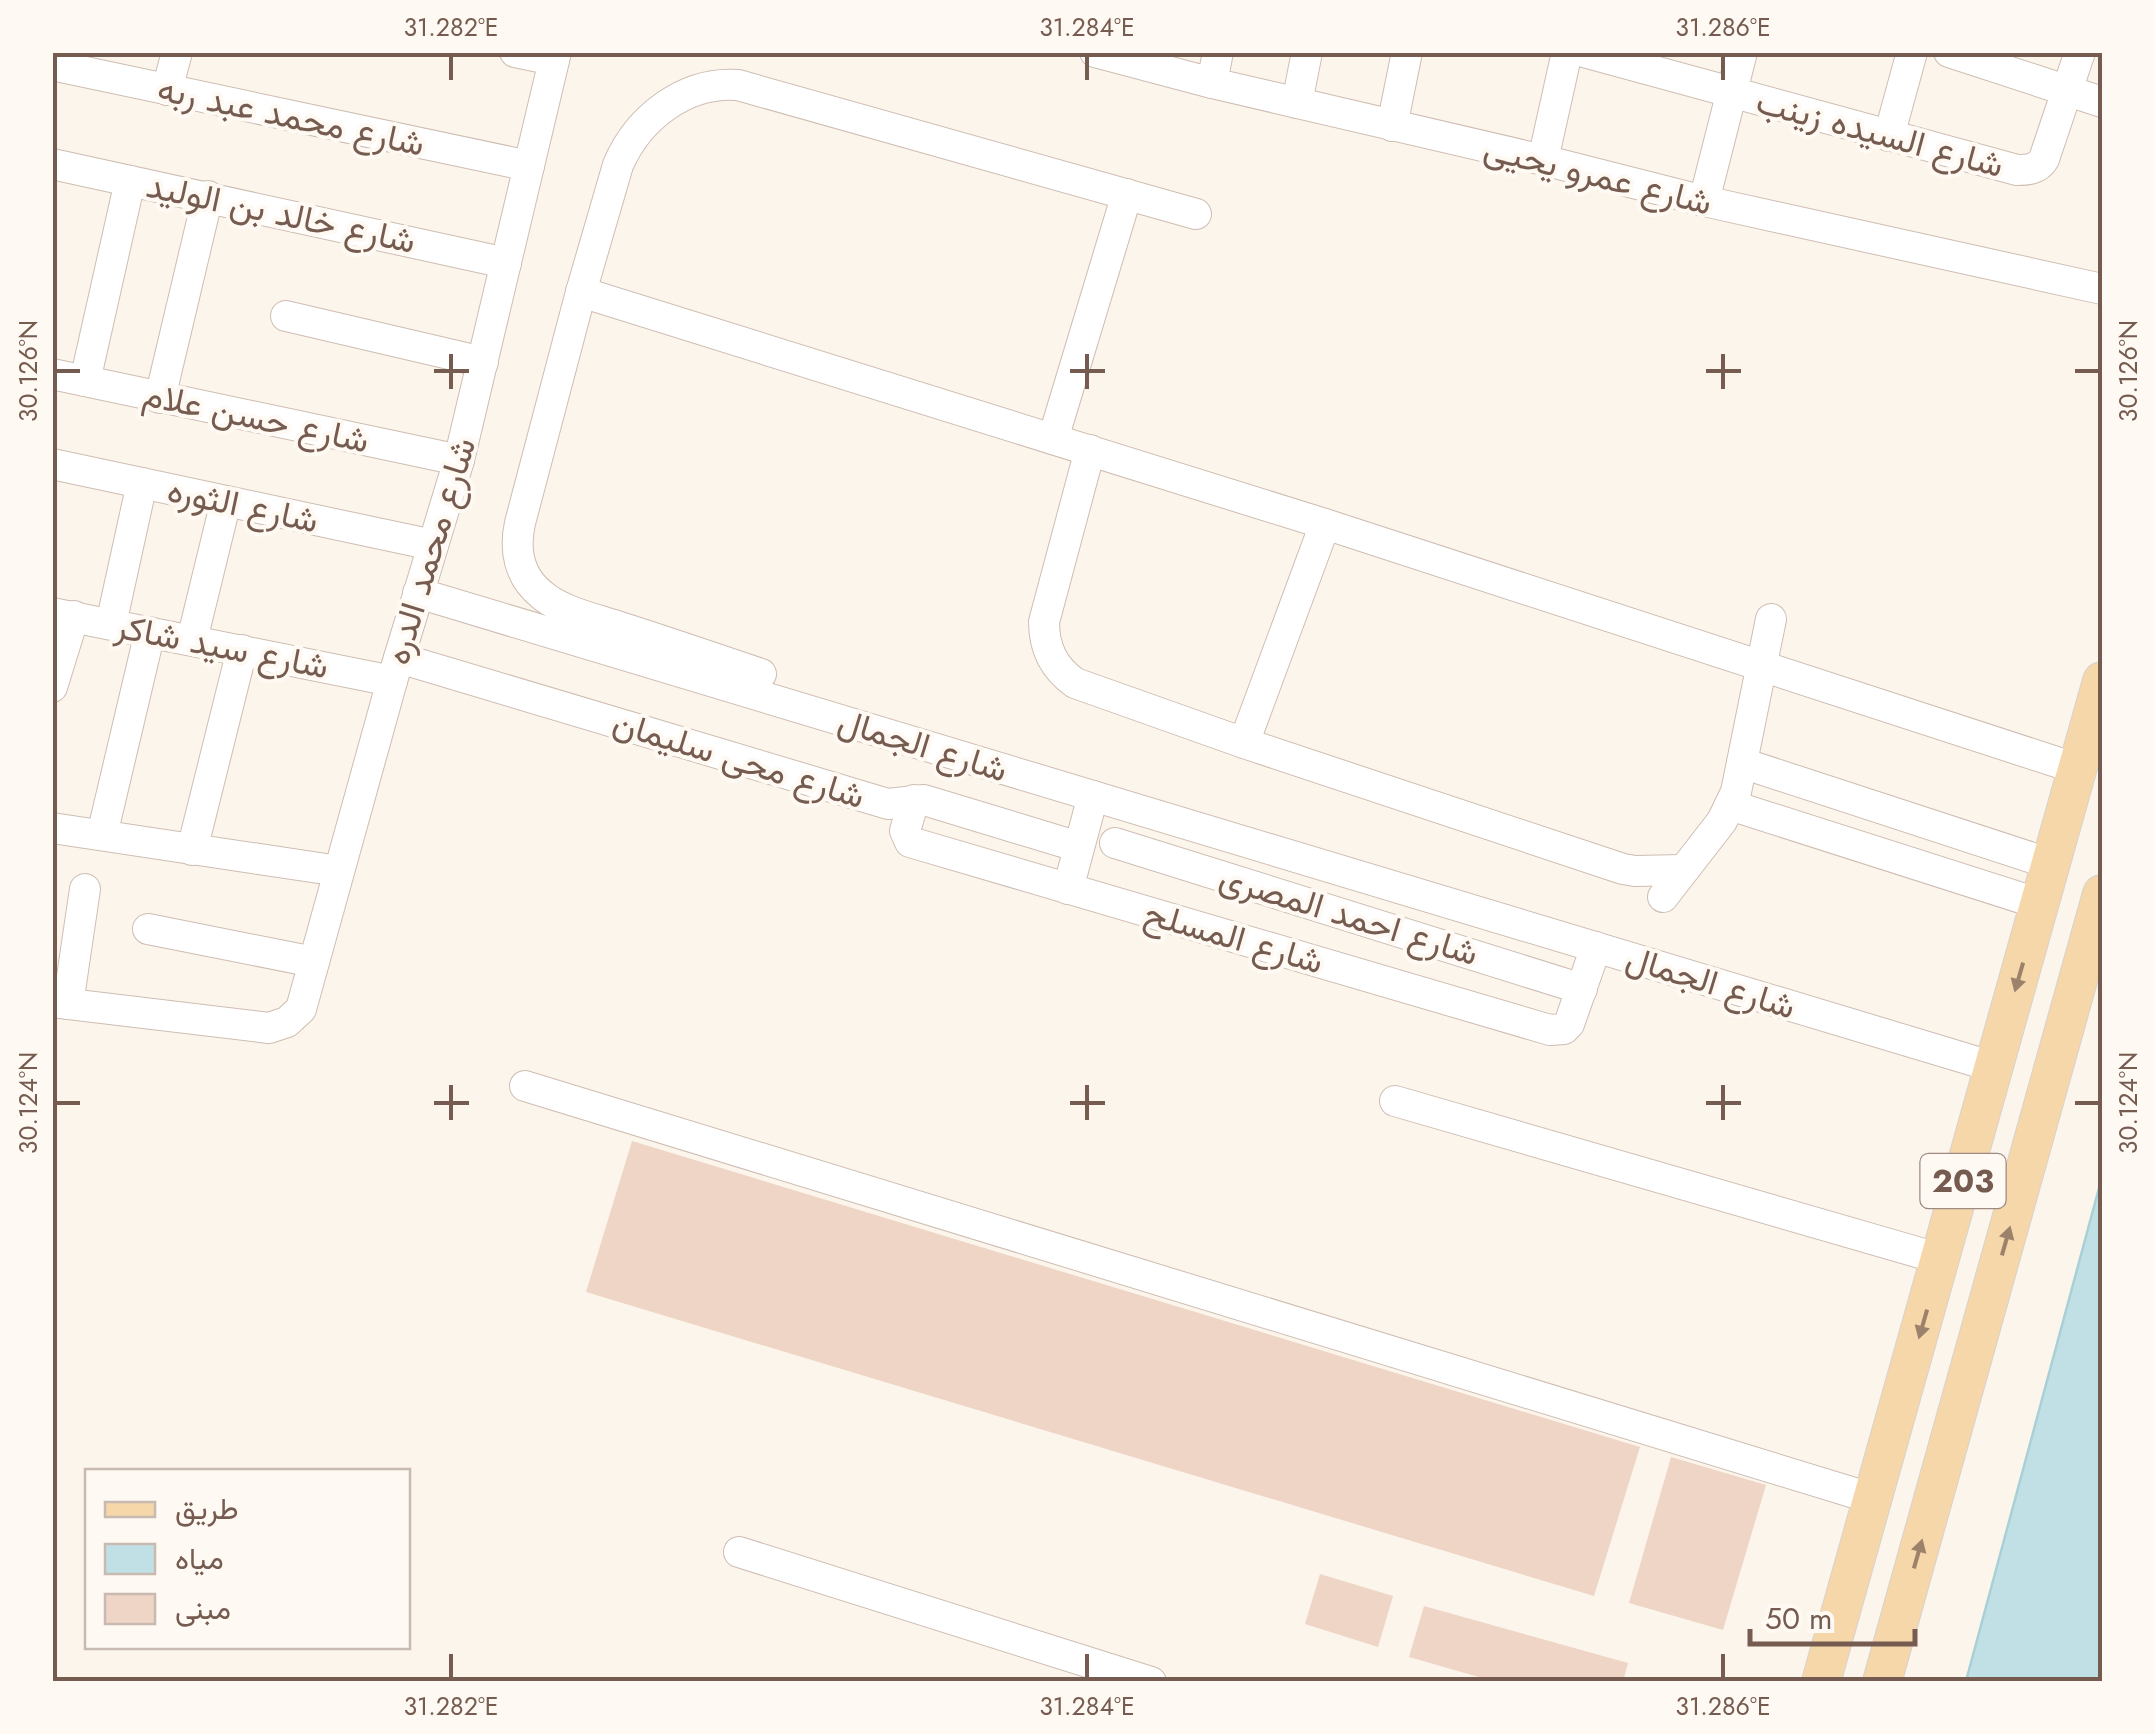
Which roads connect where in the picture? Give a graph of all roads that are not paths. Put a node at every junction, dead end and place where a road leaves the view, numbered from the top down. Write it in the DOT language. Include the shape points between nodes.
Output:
graph roads {
  1 [pos="176,52"];
  2 [pos="514,52"];
  3 [pos="1095,52"];
  4 [pos="1218,52"];
  5 [pos="1307,52"];
  6 [pos="1407,52"];
  7 [pos="1567,52"];
  8 [pos="1584,52"];
  9 [pos="1742,52"];
  10 [pos="1912,52"];
  11 [pos="1949,52"];
  12 [pos="2080,52"];
  13 [pos="555,56"];
  14 [pos="1132,58"];
  15 [pos="52,65"];
  16 [pos="1212,83"];
  17 [pos="167,90"];
  18 [pos="2068,91"];
  19 [pos="1732,93"];
  20 [pos="2102,102"];
  21 [pos="1297,103"];
  22 [pos="1392,126"];
  23 [pos="1889,136"];
  24 [pos="1544,160"];
  25 [pos="529,166"];
  26 [pos="54,168"];
  27 [pos="130,180"];
  28 [pos="1127,194"];
  29 [pos="208,196"];
  30 [pos="1704,201"];
  31 [pos="1196,214"];
  32 [pos="506,262"];
  33 [pos="2102,290"];
  34 [pos="582,292"];
  35 [pos="286,316"];
  36 [pos="482,362"];
  37 [pos="52,374"];
  38 [pos="85,381"];
  39 [pos="160,398"];
  40 [pos="1053,439"];
  41 [pos="1090,450"];
  42 [pos="459,460"];
  43 [pos="54,473"];
  44 [pos="142,483"];
  45 [pos="226,501"];
  46 [pos="1325,524"];
  47 [pos="433,545"];
  48 [pos="418,593"];
  49 [pos="63,614"];
  50 [pos="1771,619"];
  51 [pos="111,624"];
  52 [pos="150,632"];
  53 [pos="192,640"];
  54 [pos="242,650"];
  55 [pos="1762,665"];
  56 [pos="395,669"];
  57 [pos="761,674"];
  58 [pos="2102,681"];
  59 [pos="52,686"];
  60 [pos="1244,742"];
  61 [pos="1742,763"];
  62 [pos="2078,769"];
  63 [pos="1093,796"];
  64 [pos="914,800"];
  65 [pos="1730,805"];
  66 [pos="52,828"];
  67 [pos="102,836"];
  68 [pos="1115,843"];
  69 [pos="1079,847"];
  70 [pos="192,850"];
  71 [pos="2051,864"];
  72 [pos="1684,870"];
  73 [pos="339,871"];
  74 [pos="1345,872"];
  75 [pos="1248,884"];
  76 [pos="85,888"];
  77 [pos="1068,889"];
  78 [pos="2102,894"];
  79 [pos="1427,896"];
  80 [pos="1663,897"];
  81 [pos="2040,904"];
  82 [pos="1332,910"];
  83 [pos="148,929"];
  84 [pos="1416,935"];
  85 [pos="1234,937"];
  86 [pos="1596,948"];
  87 [pos="314,962"];
  88 [pos="1399,986"];
  89 [pos="1582,989"];
  90 [pos="60,1003"];
  91 [pos="1994,1067"];
  92 [pos="525,1086"];
  93 [pos="1395,1101"];
  94 [pos="1941,1259"];
  95 [pos="1874,1499"];
  96 [pos="739,1552"];
  97 [pos="1151,1682"];
  98 [pos="1821,1682"];
  99 [pos="1882,1682"];
  1 -- 17 [label="street"];
  2 -- 13 [label="street"];
  3 -- 14 [label="street, شارع عمرو يحيى"];
  4 -- 16 [label="street"];
  5 -- 21 [label="street"];
  6 -- 22 [label="street"];
  7 -- 24 [label="street"];
  8 -- 19 [label="street, شارع السيده زينب"];
  9 -- 19 [label="street"];
  10 -- 23 [label="street"];
  11 -- 18 [label="street"];
  12 -- 18 [label="street"];
  13 -- 25 [label="street, شارع محمد الدره"];
  14 -- 16 [label="street, شارع عمرو يحيى"];
  15 -- 17 [label="street, شارع محمد عبد ربه"];
  16 -- 21 [label="street, شارع عمرو يحيى"];
  17 -- 25 [label="street, شارع محمد عبد ربه"];
  18 -- 20 [label="street"];
  18 -- 23 [label="street, شارع السيده زينب" via="2044,159 2034,168 2017,170"];
  19 -- 23 [label="street, شارع السيده زينب"];
  19 -- 30 [label="street"];
  21 -- 22 [label="street, شارع عمرو يحيى"];
  22 -- 24 [label="street, شارع عمرو يحيى"];
  24 -- 30 [label="street, شارع عمرو يحيى"];
  25 -- 32 [label="street, شارع محمد الدره"];
  26 -- 27 [label="street, شارع خالد بن الوليد"];
  27 -- 29 [label="street, شارع خالد بن الوليد"];
  27 -- 38 [label="street"];
  28 -- 31 [label="street"];
  28 -- 34 [label="street" via="738,85 715,85 692,90 657,112 624,150"];
  28 -- 40 [label="street"];
  29 -- 32 [label="street, شارع خالد بن الوليد"];
  29 -- 39 [label="street"];
  30 -- 33 [label="street, شارع عمرو يحيى"];
  32 -- 36 [label="street, شارع محمد الدره"];
  34 -- 40 [label="street"];
  34 -- 57 [label="street" via="520,524 524,573 549,601"];
  35 -- 36 [label="street"];
  36 -- 42 [label="street, شارع محمد الدره"];
  37 -- 38 [label="street, شارع حسن علام"];
  38 -- 39 [label="street, شارع حسن علام"];
  39 -- 42 [label="street, شارع حسن علام"];
  40 -- 41 [label="street"];
  41 -- 46 [label="street"];
  41 -- 60 [label="street" via="1044,622 1051,657 1075,683"];
  42 -- 47 [label="street, شارع محمد الدره"];
  43 -- 44 [label="street, شارع الثوره"];
  44 -- 45 [label="street, شارع الثوره"];
  44 -- 51 [label="street"];
  45 -- 47 [label="street, شارع الثوره"];
  45 -- 53 [label="street"];
  46 -- 55 [label="street"];
  46 -- 60 [label="street"];
  47 -- 48 [label="street, شارع محمد الدره"];
  48 -- 56 [label="street, شارع محمد الدره"];
  48 -- 63 [label="street, شارع الجمال"];
  49 -- 51 [label="street, شارع سيد شاكر"];
  49 -- 59 [label="street"];
  50 -- 55 [label="street"];
  51 -- 52 [label="street, شارع سيد شاكر"];
  52 -- 53 [label="street, شارع سيد شاكر"];
  52 -- 67 [label="street"];
  53 -- 54 [label="street, شارع سيد شاكر"];
  54 -- 56 [label="street, شارع سيد شاكر"];
  54 -- 70 [label="street"];
  55 -- 61 [label="street"];
  55 -- 62 [label="street"];
  56 -- 64 [label="street, شارع محى سليمان" via="888,804"];
  56 -- 73 [label="street, شارع محمد الدره"];
  58 -- 62 [label="main road, 203"];
  60 -- 72 [label="street" via="1623,869"];
  61 -- 65 [label="street"];
  61 -- 71 [label="street"];
  62 -- 71 [label="main road, 203"];
  63 -- 69 [label="street"];
  63 -- 74 [label="street, شارع الجمال"];
  64 -- 69 [label="street, شارع محى سليمان"];
  64 -- 77 [label="street, شارع المسلح" via="905,831 910,842"];
  65 -- 72 [label="street"];
  65 -- 81 [label="street"];
  66 -- 67 [label="street"];
  67 -- 70 [label="street"];
  68 -- 75 [label="street, شارع احمد المصرى"];
  69 -- 77 [label="street"];
  70 -- 73 [label="street"];
  71 -- 81 [label="main road, 203"];
  72 -- 80 [label="street"];
  73 -- 87 [label="street, شارع محمد الدره"];
  74 -- 79 [label="street, شارع الجمال"];
  74 -- 82 [label="street"];
  75 -- 82 [label="street, شارع احمد المصرى"];
  75 -- 85 [label="street"];
  76 -- 90 [label="street"];
  77 -- 85 [label="street, شارع المسلح"];
  99 -- 78 [label="main road, 203, one-way"];
  79 -- 84 [label="street"];
  79 -- 86 [label="street, شارع الجمال"];
  81 -- 91 [label="main road, 203, one-way"];
  82 -- 84 [label="street, شارع احمد المصرى"];
  83 -- 87 [label="street"];
  84 -- 88 [label="street"];
  84 -- 89 [label="street, شارع احمد المصرى"];
  85 -- 88 [label="street, شارع المسلح"];
  86 -- 89 [label="street"];
  86 -- 91 [label="street, شارع الجمال"];
  87 -- 90 [label="street, شارع محمد الدره" via="301,1008 269,1028"];
  88 -- 89 [label="street, شارع المسلح" via="1557,1031 1569,1024"];
  91 -- 94 [label="main road, 203"];
  92 -- 95 [label="street"];
  93 -- 94 [label="street"];
  94 -- 95 [label="main road, 203, one-way"];
  95 -- 98 [label="main road, 203"];
  96 -- 97 [label="street"];
}
